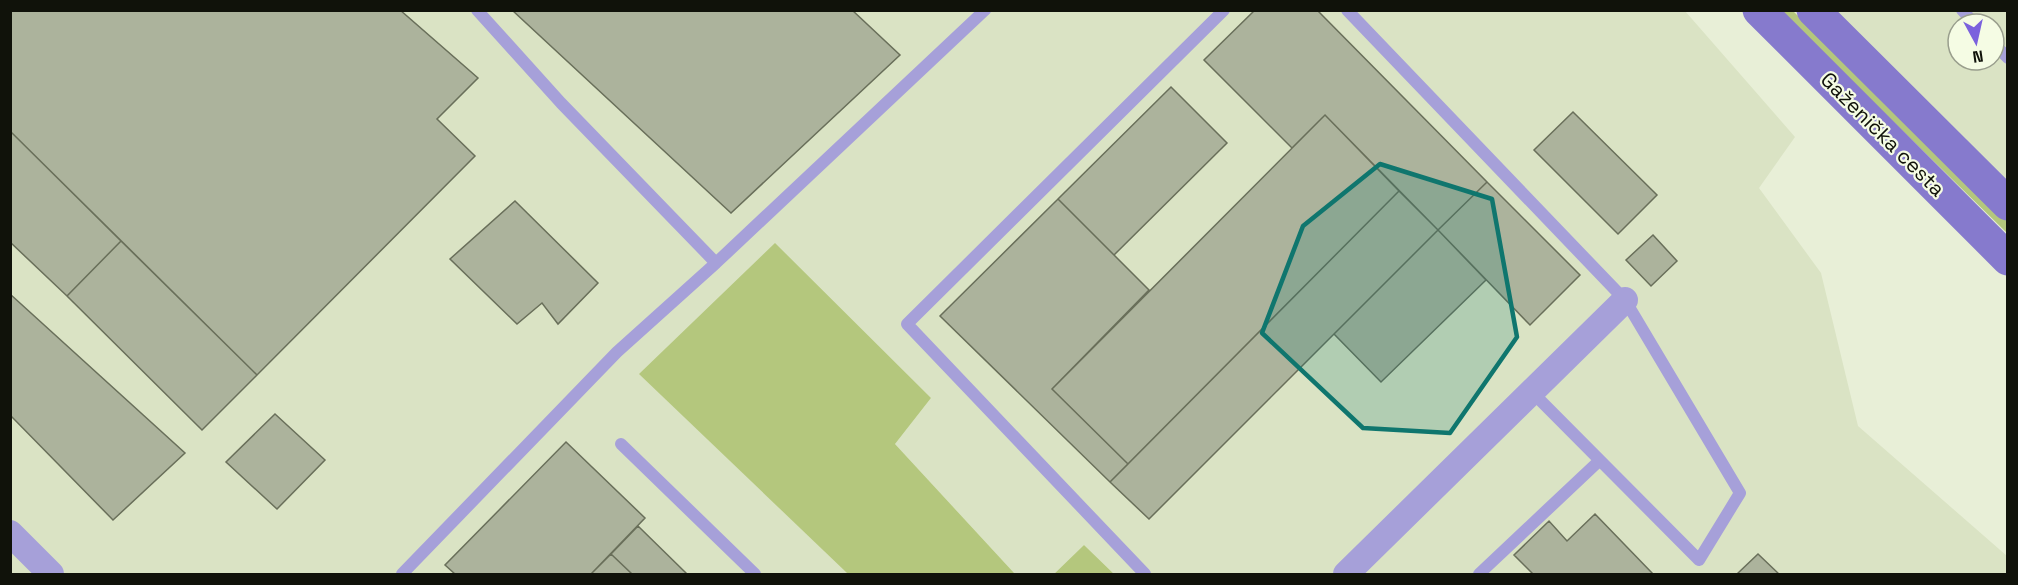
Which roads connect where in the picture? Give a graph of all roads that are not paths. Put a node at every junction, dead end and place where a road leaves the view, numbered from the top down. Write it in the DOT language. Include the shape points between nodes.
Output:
graph roads {
  1 [pos="477,10"];
  2 [pos="985,10"];
  3 [pos="1224,10"];
  4 [pos="1347,10"];
  5 [pos="1759,10"];
  6 [pos="1827,18"];
  7 [pos="2007,204"];
  8 [pos="2007,259"];
  9 [pos="716,263"];
  10 [pos="1625,300"];
  11 [pos="1532,392"];
  12 [pos="621,444"];
  13 [pos="1599,461"];
  14 [pos="10,532"];
  15 [pos="51,574"];
  16 [pos="402,574"];
  17 [pos="754,574"];
  18 [pos="1145,574"];
  19 [pos="1346,574"];
  20 [pos="1479,574"];
  1 -- 9 [label="lane" via="561,104"];
  2 -- 9 [label="lane"];
  3 -- 18 [label="lane" via="907,324"];
  4 -- 10 [label="lane"];
  5 -- 8 [label="main road, Gaženička cesta"];
  6 -- 7 [label="main road, Gaženička cesta"];
  9 -- 16 [label="lane" via="617,352"];
  10 -- 11 [label="street"];
  10 -- 13 [label="lane" via="1740,493 1699,560"];
  11 -- 13 [label="lane"];
  11 -- 19 [label="street"];
  12 -- 17 [label="lane"];
  13 -- 20 [label="lane"];
  14 -- 15 [label="street"];
}
